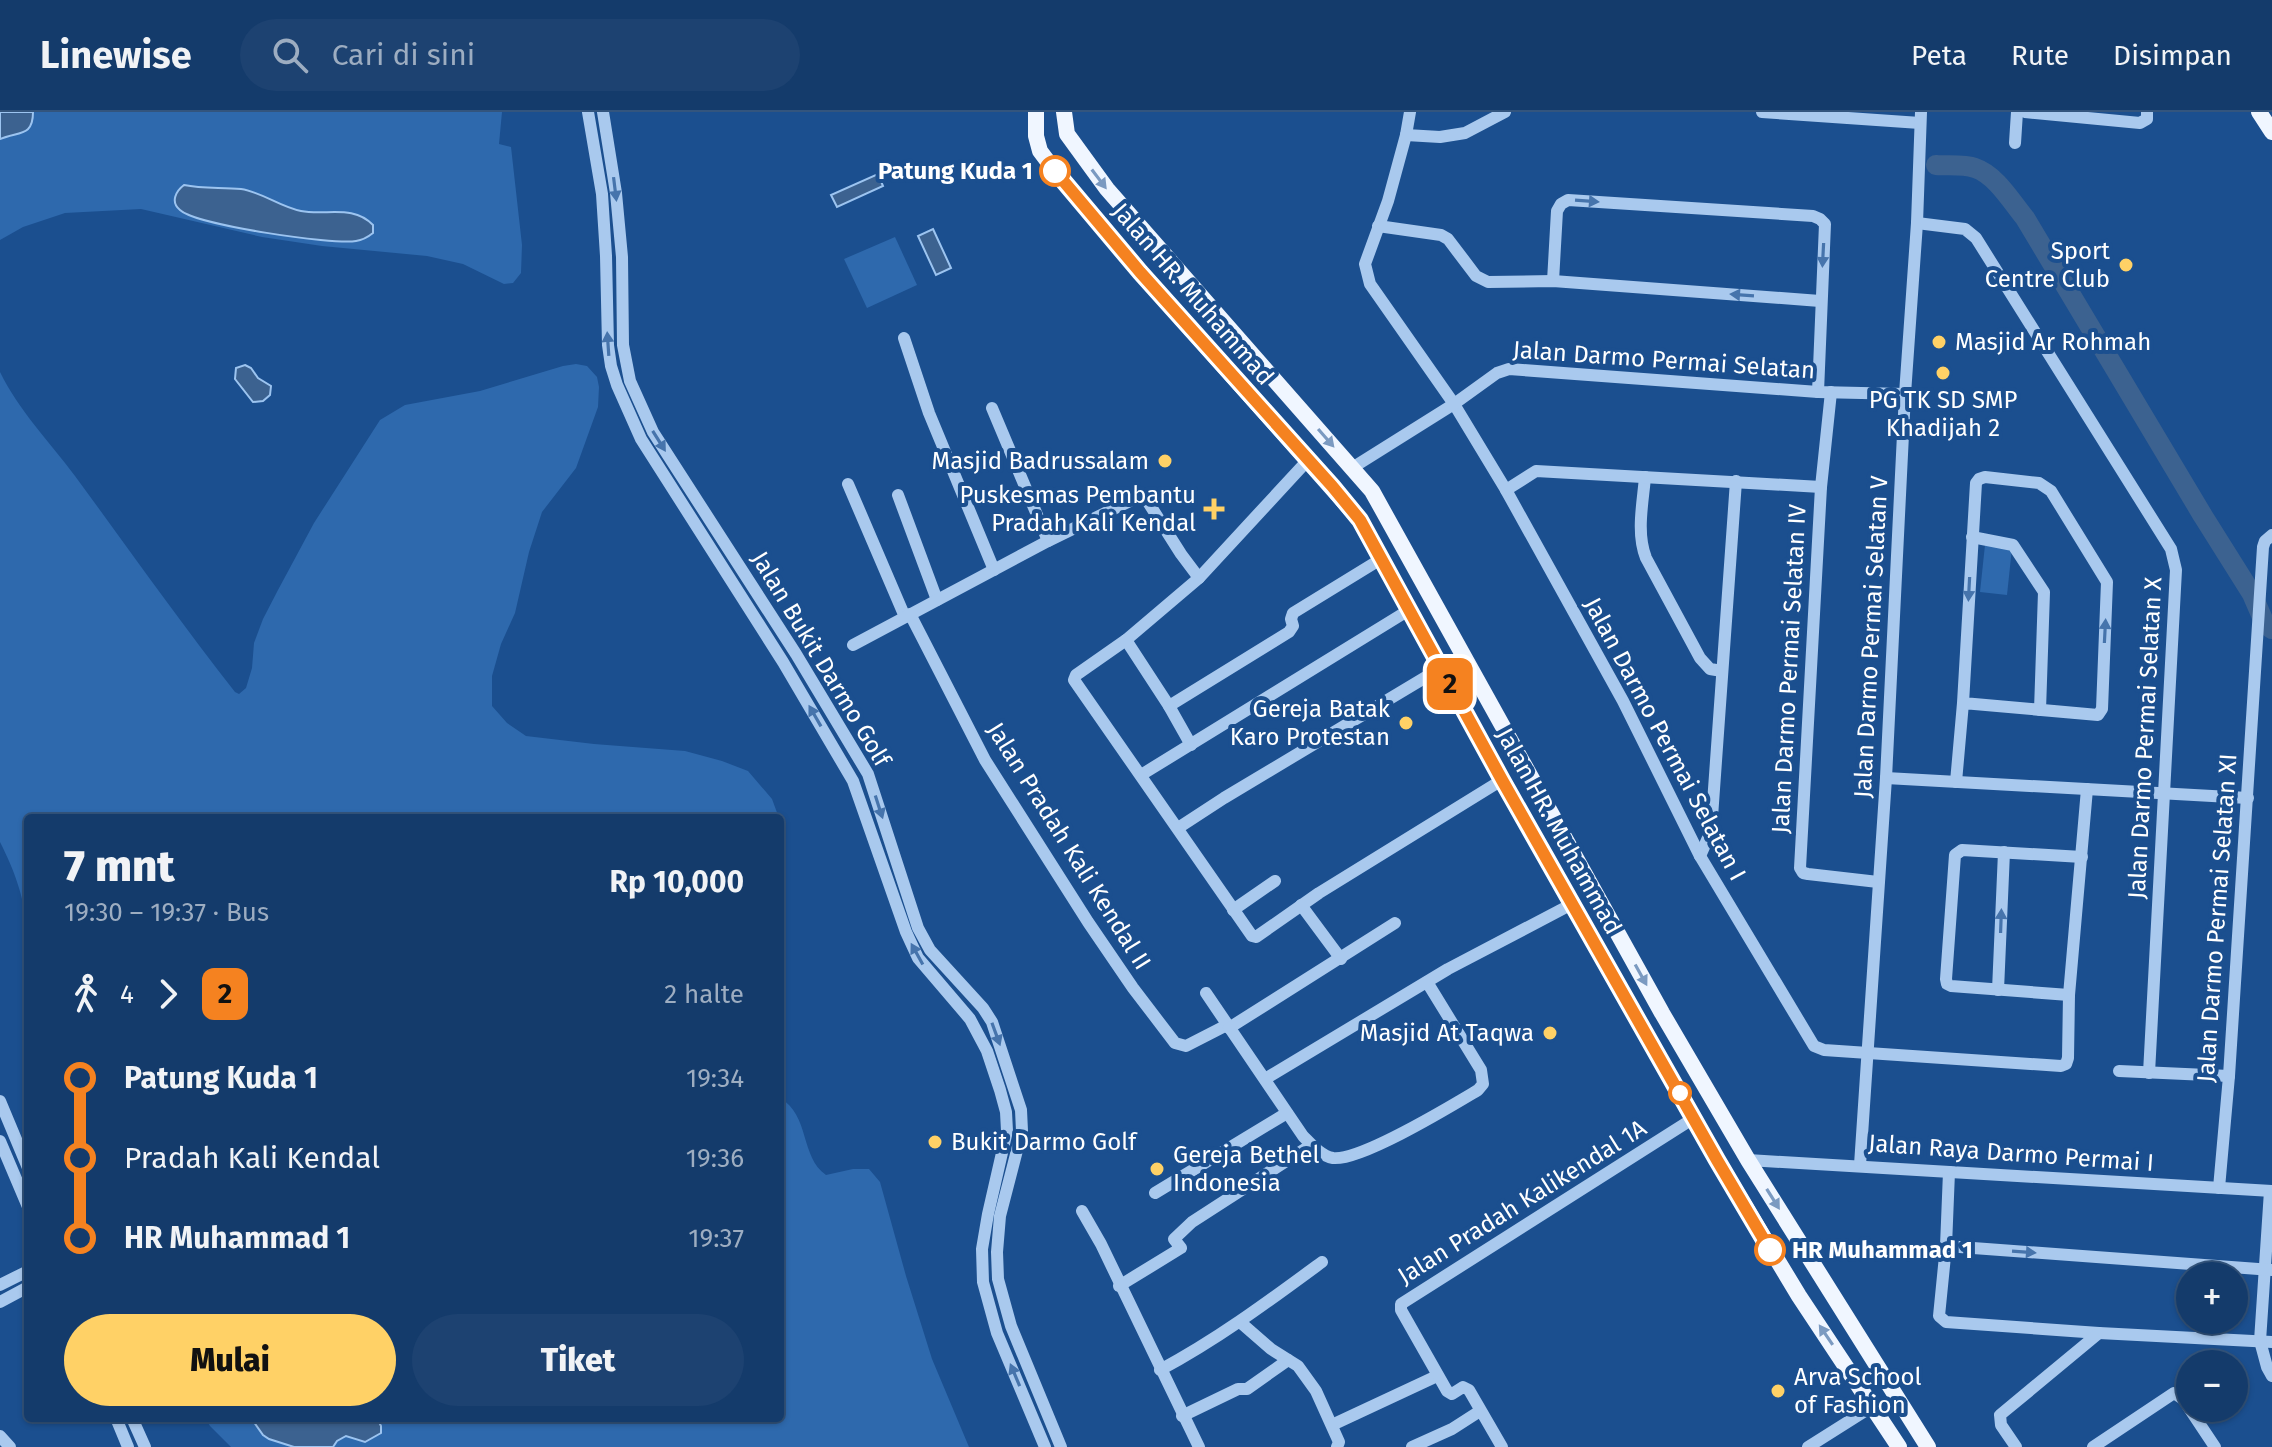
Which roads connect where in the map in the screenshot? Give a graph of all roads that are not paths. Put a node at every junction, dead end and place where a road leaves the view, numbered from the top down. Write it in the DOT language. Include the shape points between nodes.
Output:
graph roads {
  1 [pos="588,112"];
  2 [pos="603,112"];
  3 [pos="1064,112"];
  4 [pos="1410,112"];
  5 [pos="1505,112"];
  6 [pos="1762,112"];
  7 [pos="2017,112"];
  8 [pos="2025,112"];
  9 [pos="2147,112"];
  10 [pos="2259,112"];
  11 [pos="1813,114"];
  12 [pos="1033,115"];
  13 [pos="2083,115"];
  14 [pos="1920,118"];
  15 [pos="2272,132"];
  16 [pos="1406,135"];
  17 [pos="2015,143"];
  18 [pos="1917,223"];
  19 [pos="1378,226"];
  20 [pos="1553,281"];
  21 [pos="1820,301"];
  22 [pos="904,338"];
  23 [pos="1824,392"];
  24 [pos="1905,394"];
  25 [pos="1294,401"];
  26 [pos="1454,404"];
  27 [pos="992,408"];
  28 [pos="1271,420"];
  29 [pos="1308,460"];
  30 [pos="1352,468"];
  31 [pos="1645,477"];
  32 [pos="1736,481"];
  33 [pos="848,484"];
  34 [pos="1821,487"];
  35 [pos="1506,490"];
  36 [pos="898,495"];
  37 [pos="2272,535"];
  38 [pos="1972,537"];
  39 [pos="1048,541"];
  40 [pos="1381,559"];
  41 [pos="994,570"];
  42 [pos="1199,578"];
  43 [pos="937,600"];
  44 [pos="1409,610"];
  45 [pos="907,616"];
  46 [pos="1126,640"];
  47 [pos="853,645"];
  48 [pos="2256,650"];
  49 [pos="2272,652"];
  50 [pos="1441,668"];
  51 [pos="1722,671"];
  52 [pos="1963,703"];
  53 [pos="1169,706"];
  54 [pos="2040,710"];
  55 [pos="1191,745"];
  56 [pos="1141,775"];
  57 [pos="1886,778"];
  58 [pos="1531,779"];
  59 [pos="1956,782"];
  60 [pos="1506,786"];
  61 [pos="2087,789"];
  62 [pos="2164,794"];
  63 [pos="2248,798"];
  64 [pos="1548,811"];
  65 [pos="1528,824"];
  66 [pos="1178,828"];
  67 [pos="2004,852"];
  68 [pos="1700,856"];
  69 [pos="2082,857"];
  70 [pos="1275,881"];
  71 [pos="1878,882"];
  72 [pos="1572,904"];
  73 [pos="1301,905"];
  74 [pos="1233,910"];
  75 [pos="1395,923"];
  76 [pos="1341,959"];
  77 [pos="1427,982"];
  78 [pos="1998,990"];
  79 [pos="1206,993"];
  80 [pos="2069,995"];
  81 [pos="1662,1013"];
  82 [pos="1641,1025"];
  83 [pos="1228,1027"];
  84 [pos="1868,1053"];
  85 [pos="2119,1071"];
  86 [pos="2149,1073"];
  87 [pos="2229,1076"];
  88 [pos="1265,1079"];
  89 [pos="0,1101"];
  90 [pos="1287,1113"];
  91 [pos="1694,1118"];
  92 [pos="0,1141"];
  93 [pos="1311,1145"];
  94 [pos="24,1158"];
  95 [pos="1748,1160"];
  96 [pos="1860,1165"];
  97 [pos="1949,1172"];
  98 [pos="2219,1188"];
  99 [pos="2271,1191"];
  100 [pos="1155,1193"];
  101 [pos="24,1198"];
  102 [pos="1082,1211"];
  103 [pos="1946,1246"];
  104 [pos="1322,1262"];
  105 [pos="2268,1270"];
  106 [pos="24,1273"];
  107 [pos="0,1285"];
  108 [pos="1119,1286"];
  109 [pos="24,1289"];
  110 [pos="0,1302"];
  111 [pos="1240,1322"];
  112 [pos="2099,1333"];
  113 [pos="2266,1342"];
  114 [pos="1288,1360"];
  115 [pos="1160,1370"];
  116 [pos="1437,1376"];
  117 [pos="2272,1376"];
  118 [pos="1873,1406"];
  119 [pos="1480,1411"];
  120 [pos="1182,1416"];
  121 [pos="118,1422"];
  122 [pos="134,1422"];
  123 [pos="1332,1425"];
  124 [pos="0,1436"];
  125 [pos="10,1447"];
  126 [pos="128,1447"];
  127 [pos="145,1447"];
  128 [pos="1045,1447"];
  129 [pos="1061,1447"];
  130 [pos="1199,1447"];
  131 [pos="1337,1447"];
  132 [pos="1412,1447"];
  133 [pos="1502,1447"];
  134 [pos="1808,1447"];
  135 [pos="1899,1447"];
  136 [pos="1928,1447"];
  137 [pos="2016,1447"];
  138 [pos="2093,1447"];
  139 [pos="2215,1447"];
  128 -- 1 [label="street, Jalan Bukit Darmo Golf, one-way" via="997,1333 983,1282 982,1249 1007,1131 987,1051 970,1019 918,958 853,781 641,439 617,385 608,345 602,194"];
  2 -- 129 [label="street, Jalan Bukit Darmo Golf, one-way" via="616,193 623,345 630,381 653,432 868,774 918,928 930,950 992,1022 1021,1110 1022,1131 1000,1216 998,1279 1011,1326"];
  3 -- 25 [label="main road, Jalan HR. Muhammad, one-way" via="1067,134 1107,189"];
  4 -- 16 [label="street, Jalan Darmo Permai Selatan I"];
  5 -- 16 [label="street" via="1465,133"];
  6 -- 11 [label="street"];
  7 -- 17 [label="street"];
  8 -- 13 [label="street"];
  9 -- 13 [label="street" via="2140,123"];
  10 -- 15 [label="main road"];
  11 -- 14 [label="street"];
  12 -- 28 [label="main road, Jalan HR. Muhammad" via="1040,151 1055,171"];
  14 -- 18 [label="street, Jalan Darmo Permai Selatan V"];
  16 -- 19 [label="street, Jalan Darmo Permai Selatan I"];
  18 -- 24 [label="street, Jalan Darmo Permai Selatan V"];
  18 -- 62 [label="street, Jalan Darmo Permai Selatan X" via="1965,229 1976,238 2175,560"];
  19 -- 20 [label="street" via="1441,235 1476,276 1488,282"];
  19 -- 26 [label="street, Jalan Darmo Permai Selatan I" via="1365,264 1370,284"];
  21 -- 20 [label="street, one-way"];
  20 -- 21 [label="street, Jalan Darmo Permai Selatan IV, one-way" via="1557,211 1568,200 1813,216 1825,224"];
  21 -- 23 [label="street, Jalan Darmo Permai Selatan IV"];
  22 -- 41 [label="street"];
  23 -- 24 [label="street, Jalan Darmo Permai Selatan"];
  23 -- 26 [label="street, Jalan Darmo Permai Selatan" via="1509,369"];
  23 -- 34 [label="street, Jalan Darmo Permai Selatan IV"];
  24 -- 57 [label="street, Jalan Darmo Permai Selatan V"];
  25 -- 28 [label="main road" via="1277,408"];
  25 -- 30 [label="main road, Jalan HR. Muhammad, one-way"];
  26 -- 30 [label="street, Jalan Darmo Permai Selatan"];
  26 -- 35 [label="street, Jalan Darmo Permai Selatan I"];
  27 -- 39 [label="street"];
  28 -- 29 [label="main road, Jalan HR. Muhammad"];
  29 -- 40 [label="main road, Jalan HR. Muhammad" via="1360,520"];
  29 -- 42 [label="street"];
  30 -- 58 [label="main road, Jalan HR. Muhammad" via="1372,491"];
  31 -- 32 [label="street"];
  31 -- 35 [label="street" via="1536,471"];
  31 -- 51 [label="street" via="1642,549 1700,658 1710,669"];
  32 -- 34 [label="street"];
  32 -- 51 [label="street"];
  33 -- 45 [label="street, Jalan Pradah Kali Kendal II"];
  34 -- 71 [label="street, Jalan Darmo Permai Selatan IV" via="1800,868 1808,874"];
  35 -- 68 [label="street, Jalan Darmo Permai Selatan I" via="1623,701"];
  36 -- 43 [label="street"];
  37 -- 48 [label="street, Jalan Darmo Permai Selatan XI" via="2263,547"];
  38 -- 52 [label="street, one-way"];
  38 -- 54 [label="street" via="2013,545 2044,592"];
  54 -- 38 [label="street, one-way" via="2101,712 2107,582 2051,491 2039,483 1979,479"];
  39 -- 41 [label="street"];
  39 -- 42 [label="street" via="1145,498"];
  40 -- 44 [label="main road, Jalan HR. Muhammad"];
  40 -- 53 [label="street" via="1293,613 1289,632"];
  41 -- 43 [label="street"];
  42 -- 46 [label="street"];
  43 -- 45 [label="street"];
  44 -- 50 [label="main road, Jalan HR. Muhammad"];
  44 -- 55 [label="street"];
  45 -- 47 [label="street"];
  45 -- 83 [label="street, Jalan Pradah Kali Kendal II" via="985,760 1088,922 1175,1043 1186,1046"];
  46 -- 53 [label="street"];
  46 -- 56 [label="street" via="1074,680"];
  48 -- 49 [label="street"];
  48 -- 63 [label="street, Jalan Darmo Permai Selatan XI"];
  50 -- 60 [label="main road, Jalan HR. Muhammad"];
  50 -- 66 [label="street"];
  51 -- 68 [label="street" via="1711,831"];
  52 -- 54 [label="street"];
  52 -- 59 [label="street"];
  53 -- 55 [label="street"];
  55 -- 56 [label="street"];
  56 -- 66 [label="street"];
  57 -- 59 [label="street"];
  57 -- 71 [label="street, Jalan Darmo Permai Selatan V"];
  58 -- 60 [label="main road" via="1519,790"];
  58 -- 64 [label="main road, Jalan HR. Muhammad"];
  59 -- 61 [label="street"];
  60 -- 65 [label="main road, Jalan HR. Muhammad"];
  60 -- 73 [label="street"];
  61 -- 62 [label="street"];
  61 -- 69 [label="street"];
  62 -- 63 [label="street"];
  62 -- 86 [label="street, Jalan Darmo Permai Selatan X"];
  63 -- 87 [label="street, Jalan Darmo Permai Selatan XI"];
  64 -- 65 [label="main road"];
  64 -- 81 [label="main road, Jalan HR. Muhammad, one-way"];
  65 -- 72 [label="main road, Jalan HR. Muhammad"];
  66 -- 74 [label="street"];
  67 -- 69 [label="street"];
  78 -- 67 [label="street, one-way"];
  67 -- 78 [label="street" via="1962,850 1955,855 1946,979 1951,986"];
  68 -- 84 [label="street, Jalan Darmo Permai Selatan I" via="1814,1046"];
  69 -- 80 [label="street"];
  70 -- 74 [label="street"];
  71 -- 84 [label="street, Jalan Darmo Permai Selatan V"];
  72 -- 77 [label="street"];
  72 -- 82 [label="main road, Jalan HR. Muhammad"];
  73 -- 74 [label="street" via="1256,937"];
  73 -- 76 [label="street"];
  75 -- 76 [label="street, Jalan Pradah Kali Kendal II"];
  76 -- 83 [label="street, Jalan Pradah Kali Kendal II"];
  77 -- 88 [label="street"];
  77 -- 93 [label="street" via="1481,1070 1483,1084 1418,1125 1355,1154 1332,1158"];
  78 -- 80 [label="street"];
  79 -- 83 [label="street"];
  80 -- 84 [label="street" via="2068,1058 2061,1066"];
  81 -- 82 [label="main road"];
  81 -- 95 [label="main road, Jalan HR. Muhammad"];
  82 -- 91 [label="main road, Jalan HR. Muhammad"];
  83 -- 88 [label="street"];
  84 -- 96 [label="street, Jalan Darmo Permai Selatan V"];
  85 -- 86 [label="street"];
  86 -- 87 [label="street"];
  87 -- 98 [label="street, Jalan Darmo Permai Selatan XI"];
  88 -- 90 [label="street"];
  89 -- 94 [label="street"];
  90 -- 93 [label="street"];
  90 -- 100 [label="street"];
  91 -- 116 [label="street, Jalan Pradah Kalikendal 1A" via="1401,1304"];
  118 -- 91 [label="main road, Jalan HR. Muhammad, one-way" via="1777,1261"];
  92 -- 101 [label="street"];
  93 -- 108 [label="street" via="1192,1222 1174,1239 1181,1248"];
  95 -- 96 [label="street, Jalan Raya Darmo Permai I"];
  95 -- 136 [label="main road, Jalan HR. Muhammad, one-way"];
  96 -- 97 [label="street, Jalan Raya Darmo Permai I"];
  97 -- 98 [label="street, Jalan Raya Darmo Permai I"];
  97 -- 103 [label="street"];
  98 -- 99 [label="street, Jalan Raya Darmo Permai I"];
  99 -- 105 [label="street"];
  102 -- 108 [label="street"];
  103 -- 105 [label="street, one-way"];
  103 -- 112 [label="street" via="1939,1316 1946,1322"];
  104 -- 111 [label="street"];
  105 -- 113 [label="street"];
  106 -- 107 [label="street"];
  108 -- 115 [label="street"];
  109 -- 110 [label="street"];
  111 -- 114 [label="street"];
  111 -- 115 [label="street"];
  112 -- 113 [label="street"];
  112 -- 137 [label="street" via="2000,1415"];
  113 -- 117 [label="street"];
  114 -- 120 [label="street" via="1247,1389"];
  114 -- 123 [label="street" via="1316,1391"];
  115 -- 120 [label="street"];
  116 -- 119 [label="street" via="1449,1393 1469,1390"];
  116 -- 123 [label="street"];
  118 -- 134 [label="street"];
  118 -- 135 [label="main road, Jalan HR. Muhammad"];
  119 -- 132 [label="street"];
  119 -- 133 [label="street"];
  120 -- 130 [label="street"];
  121 -- 126 [label="street"];
  122 -- 127 [label="street"];
  123 -- 131 [label="street"];
  124 -- 125 [label="street"];
  138 -- 139 [label="street" via="2171,1394 2183,1399"];
}
